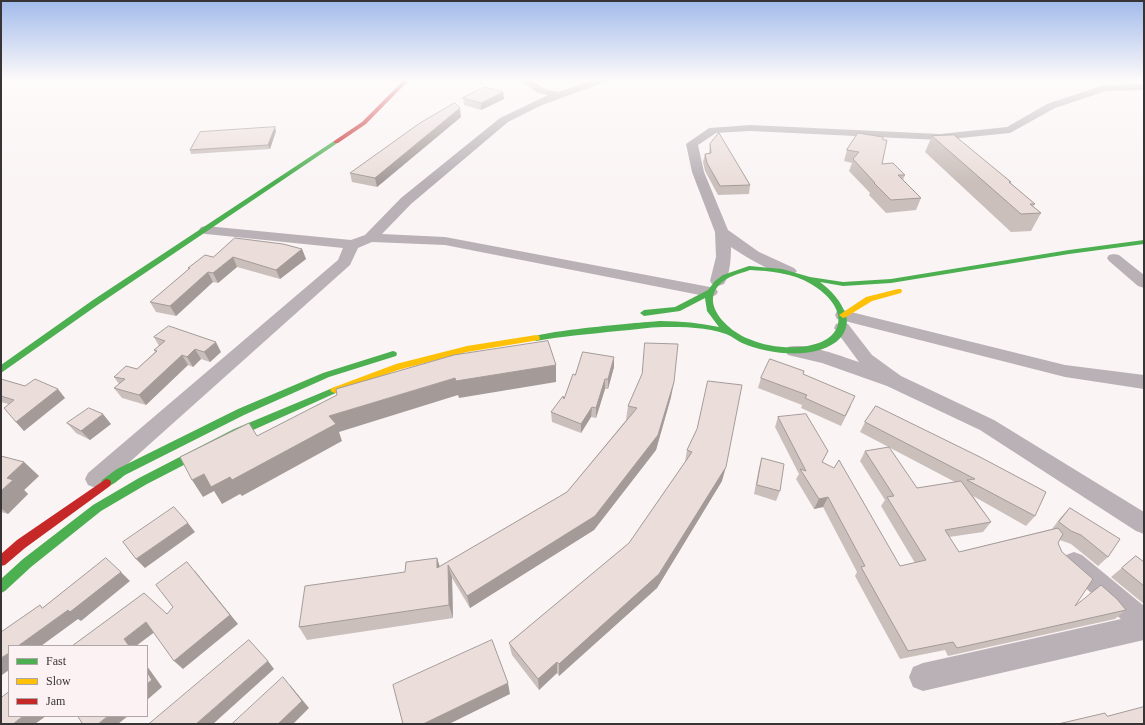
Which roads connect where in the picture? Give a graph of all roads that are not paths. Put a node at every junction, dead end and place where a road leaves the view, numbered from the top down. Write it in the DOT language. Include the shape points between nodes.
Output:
graph roads {
  1 [pos="373,114"];
  2 [pos="516,114"];
  3 [pos="1038,114"];
  4 [pos="206,230"];
  5 [pos="722,232"];
  6 [pos="370,238"];
  7 [pos="1144,242"];
  8 [pos="352,245"];
  9 [pos="1117,258"];
  10 [pos="789,271"];
  11 [pos="809,278"];
  12 [pos="1144,284"];
  13 [pos="714,286"];
  14 [pos="904,290"];
  15 [pos="632,314"];
  16 [pos="843,322"];
  17 [pos="728,332"];
  18 [pos="403,351"];
  19 [pos="794,351"];
  20 [pos="1,370"];
  21 [pos="894,381"];
  22 [pos="1144,382"];
  23 [pos="1144,524"];
  24 [pos="21,544"];
  25 [pos="1062,553"];
  26 [pos="1,554"];
  27 [pos="1,561"];
  28 [pos="1,587"];
  29 [pos="1144,622"];
  30 [pos="1144,627"];
  31 [pos="923,677"];
  1 -- 4 [label="street" via="364,123"];
  2 -- 6 [label="street" via="504,120 406,202"];
  3 -- 5 [label="street" via="1010,130 940,137 750,128 713,130 692,144 698,172"];
  4 -- 8 [label="street"];
  4 -- 20 [label="street" via="96,302"];
  5 -- 10 [label="street" via="739,248 760,260"];
  5 -- 13 [label="street" via="725,247 723,264"];
  6 -- 8 [label="street"];
  6 -- 13 [label="street" via="445,241"];
  7 -- 11 [label="street" via="891,281 843,284"];
  8 -- 24 [label="street" via="345,262"];
  9 -- 12 [label="street"];
  10 -- 11 [label="street"];
  10 -- 13 [label="street" via="749,268 731,273"];
  11 -- 16 [label="street" via="838,301"];
  13 -- 15 [label="street" via="677,309"];
  13 -- 17 [label="street" via="709,305 715,318"];
  14 -- 16 [label="street" via="882,294 861,302"];
  16 -- 19 [label="street" via="832,340 816,348"];
  16 -- 21 [label="street" via="866,359"];
  16 -- 22 [label="street" via="1065,371"];
  17 -- 19 [label="street" via="771,349"];
  17 -- 28 [label="street" via="695,325 661,324 559,334 467,349 396,367 325,394 238,432 143,482 97,508 27,563"];
  18 -- 24 [label="street" via="326,375 241,412 121,472"];
  19 -- 21 [label="street" via="825,357"];
  21 -- 23 [label="street" via="987,425"];
  24 -- 26 [label="street"];
  24 -- 27 [label="street"];
  25 -- 29 [label="street"];
  30 -- 31 [label="street"];
}
